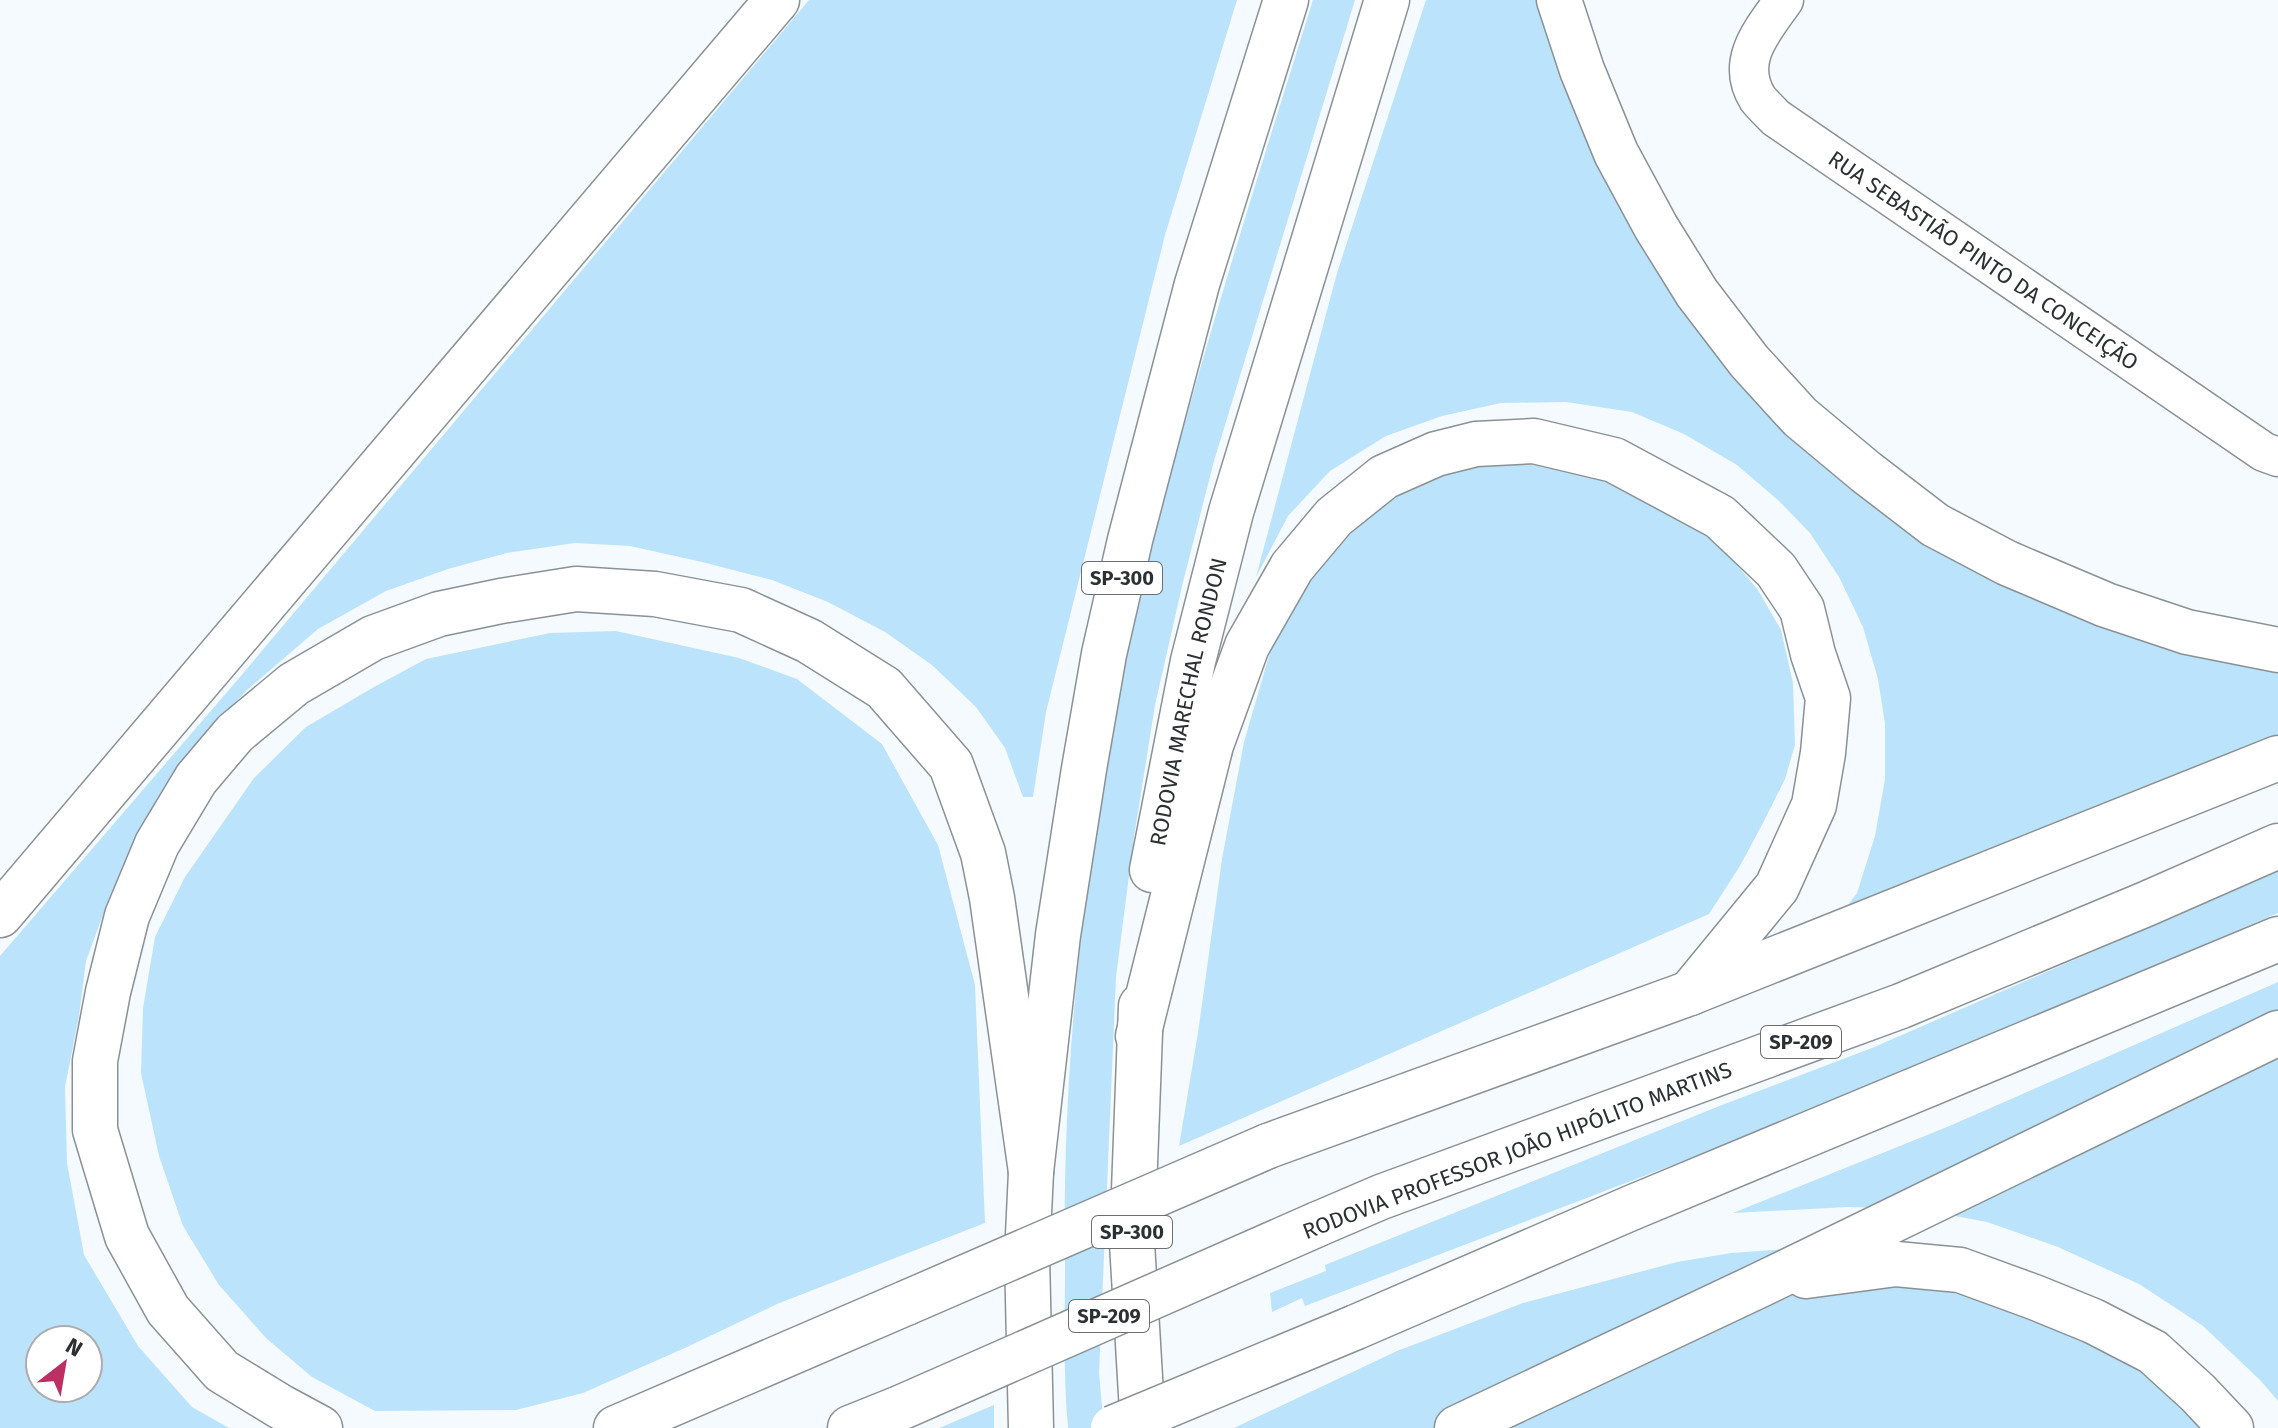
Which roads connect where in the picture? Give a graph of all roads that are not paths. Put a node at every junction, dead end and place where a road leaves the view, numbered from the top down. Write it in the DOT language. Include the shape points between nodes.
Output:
graph roads {
  1 [pos="777,0"];
  2 [pos="1286,0"];
  3 [pos="1387,0"];
  4 [pos="1559,0"];
  5 [pos="1784,0"];
  6 [pos="2271,455"];
  7 [pos="2278,650"];
  8 [pos="2278,758"];
  9 [pos="2278,846"];
  10 [pos="0,915"];
  11 [pos="2278,939"];
  12 [pos="1690,993"];
  13 [pos="2278,1033"];
  14 [pos="1138,1036"];
  15 [pos="1031,1172"];
  16 [pos="1764,1283"];
  17 [pos="320,1428"];
  18 [pos="616,1428"];
  19 [pos="850,1428"];
  20 [pos="1031,1428"];
  21 [pos="1113,1428"];
  22 [pos="1143,1428"];
  23 [pos="1457,1428"];
  24 [pos="2231,1428"];
  1 -- 10 [label="highway"];
  2 -- 15 [label="highway, SP-300" via="1197,284 1104,654 1058,935"];
  3 -- 14 [label="highway, RODOVIA MARECHAL RONDON / SP-300" via="1236,496 1193,661 1152,873"];
  4 -- 7 [label="highway" via="1611,139 1656,227 1705,305 1800,417 1935,525 2007,563 2187,632"];
  5 -- 6 [label="street, RUA SEBASTIÃO PINTO DA CONCEIÇÃO" via="1755,40 1747,67 1757,98 1776,118"];
  8 -- 12 [label="highway"];
  9 -- 19 [label="highway, RODOVIA PROFESSOR JOÃO HIPÓLITO MARTINS / SP-209, bridge" via="1901,1006 1381,1197"];
  11 -- 21 [label="highway, bridge"];
  12 -- 14 [label="highway" via="1777,887 1814,805 1828,698 1802,609 1776,570 1720,517 1614,460 1534,441 1476,444 1436,454 1384,477 1334,517 1292,567 1247,646 1211,745"];
  12 -- 18 [label="highway, bridge" via="1268,1146"];
  13 -- 16 [label="highway"];
  14 -- 22 [label="highway, RODOVIA MARECHAL RONDON / SP-300" via="1132,1243"];
  15 -- 17 [label="highway" via="983,853 951,765 884,688 809,641 741,610 655,594 576,589 439,614 373,638 294,684 235,733 196,779 157,844 127,916 95,1061 95,1130 127,1236 168,1310 222,1371"];
  15 -- 20 [label="highway, SP-300"];
  16 -- 23 [label="highway"];
  16 -- 24 [label="highway" via="1896,1264 1960,1270 2093,1321 2153,1352"];
}
